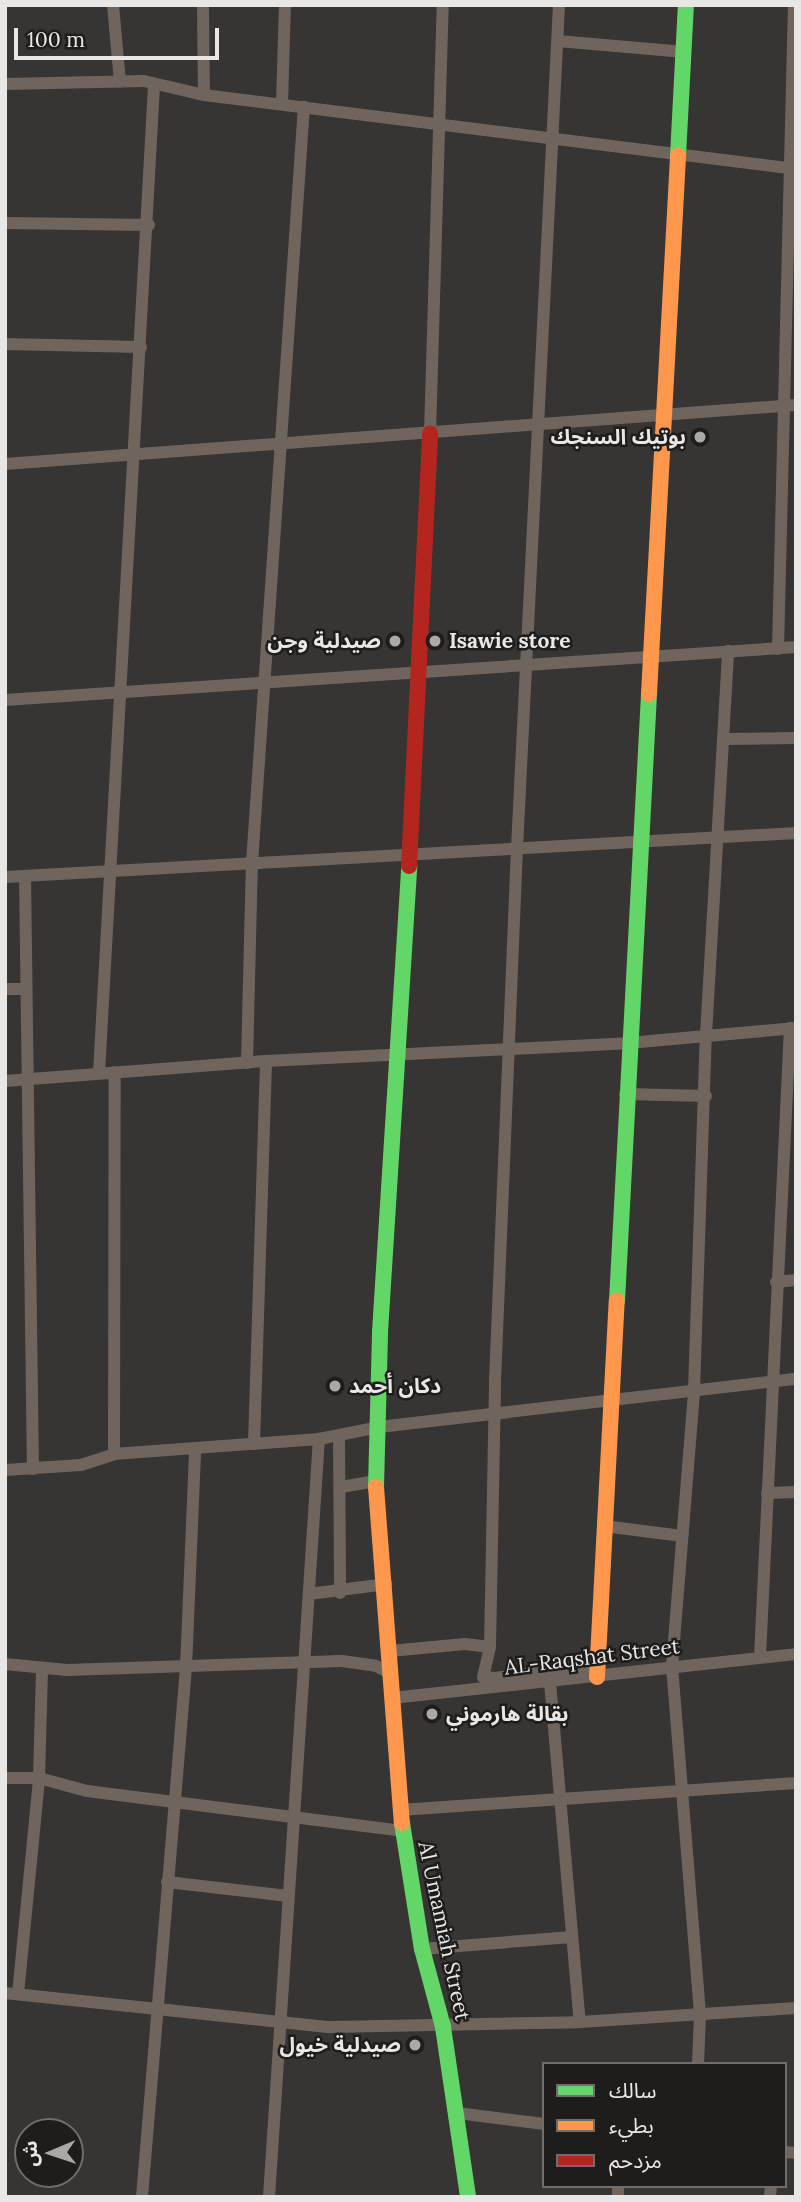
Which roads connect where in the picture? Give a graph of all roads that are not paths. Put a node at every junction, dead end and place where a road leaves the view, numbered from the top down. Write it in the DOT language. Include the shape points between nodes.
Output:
graph roads {
  1 [pos="113,5"];
  2 [pos="203,5"];
  3 [pos="285,5"];
  4 [pos="443,5"];
  5 [pos="559,5"];
  6 [pos="686,5"];
  7 [pos="794,5"];
  8 [pos="558,41"];
  9 [pos="685,51"];
  10 [pos="120,82"];
  11 [pos="5,84"];
  12 [pos="155,88"];
  13 [pos="204,95"];
  14 [pos="282,104"];
  15 [pos="304,107"];
  16 [pos="439,126"];
  17 [pos="551,139"];
  18 [pos="679,153"];
  19 [pos="794,168"];
  20 [pos="5,223"];
  21 [pos="149,225"];
  22 [pos="5,344"];
  23 [pos="141,347"];
  24 [pos="796,405"];
  25 [pos="781,406"];
  26 [pos="662,416"];
  27 [pos="538,425"];
  28 [pos="430,434"];
  29 [pos="280,444"];
  30 [pos="136,453"];
  31 [pos="5,464"];
  32 [pos="796,647"];
  33 [pos="778,649"];
  34 [pos="728,650"];
  35 [pos="649,655"];
  36 [pos="526,663"];
  37 [pos="415,670"];
  38 [pos="268,679"];
  39 [pos="123,688"];
  40 [pos="5,699"];
  41 [pos="796,738"];
  42 [pos="725,739"];
  43 [pos="796,833"];
  44 [pos="720,838"];
  45 [pos="640,844"];
  46 [pos="517,848"];
  47 [pos="406,853"];
  48 [pos="252,863"];
  49 [pos="110,871"];
  50 [pos="25,876"];
  51 [pos="5,877"];
  52 [pos="5,989"];
  53 [pos="25,989"];
  54 [pos="793,1028"];
  55 [pos="706,1035"];
  56 [pos="628,1043"];
  57 [pos="510,1048"];
  58 [pos="400,1054"];
  59 [pos="266,1061"];
  60 [pos="247,1063"];
  61 [pos="115,1072"];
  62 [pos="99,1073"];
  63 [pos="29,1079"];
  64 [pos="5,1081"];
  65 [pos="625,1094"];
  66 [pos="706,1096"];
  67 [pos="789,1179"];
  68 [pos="796,1280"];
  69 [pos="776,1282"];
  70 [pos="796,1379"];
  71 [pos="772,1382"];
  72 [pos="694,1391"];
  73 [pos="612,1401"];
  74 [pos="496,1415"];
  75 [pos="379,1427"];
  76 [pos="338,1436"];
  77 [pos="319,1439"];
  78 [pos="254,1444"];
  79 [pos="195,1450"];
  80 [pos="114,1454"];
  81 [pos="33,1469"];
  82 [pos="5,1470"];
  83 [pos="376,1481"];
  84 [pos="341,1487"];
  85 [pos="796,1492"];
  86 [pos="767,1493"];
  87 [pos="604,1526"];
  88 [pos="682,1536"];
  89 [pos="386,1584"];
  90 [pos="340,1593"];
  91 [pos="309,1594"];
  92 [pos="490,1647"];
  93 [pos="390,1651"];
  94 [pos="796,1654"];
  95 [pos="760,1657"];
  96 [pos="303,1663"];
  97 [pos="5,1664"];
  98 [pos="671,1666"];
  99 [pos="186,1668"];
  100 [pos="42,1669"];
  101 [pos="597,1671"];
  102 [pos="390,1673"];
  103 [pos="550,1682"];
  104 [pos="392,1698"];
  105 [pos="5,1778"];
  106 [pos="39,1778"];
  107 [pos="796,1783"];
  108 [pos="682,1792"];
  109 [pos="559,1800"];
  110 [pos="173,1802"];
  111 [pos="400,1810"];
  112 [pos="293,1820"];
  113 [pos="402,1831"];
  114 [pos="167,1882"];
  115 [pos="288,1896"];
  116 [pos="572,1937"];
  117 [pos="422,1949"];
  118 [pos="12,1994"];
  119 [pos="157,2008"];
  120 [pos="796,2008"];
  121 [pos="700,2014"];
  122 [pos="281,2022"];
  123 [pos="580,2022"];
  124 [pos="443,2027"];
  125 [pos="698,2062"];
  126 [pos="457,2113"];
  127 [pos="542,2124"];
  128 [pos="142,2197"];
  129 [pos="269,2197"];
  130 [pos="468,2197"];
  1 -- 10 [label="street"];
  2 -- 13 [label="street"];
  3 -- 14 [label="street"];
  4 -- 16 [label="street"];
  5 -- 8 [label="street"];
  6 -- 9 [label="street"];
  7 -- 19 [label="street"];
  8 -- 9 [label="street"];
  8 -- 17 [label="street"];
  9 -- 18 [label="street"];
  10 -- 11 [label="street"];
  10 -- 12 [label="street" via="144,81"];
  12 -- 13 [label="street"];
  12 -- 21 [label="street"];
  13 -- 14 [label="street"];
  14 -- 15 [label="street"];
  15 -- 16 [label="street"];
  15 -- 29 [label="street"];
  16 -- 17 [label="street"];
  16 -- 28 [label="street"];
  17 -- 18 [label="street"];
  17 -- 27 [label="street"];
  18 -- 19 [label="street"];
  18 -- 26 [label="street"];
  19 -- 25 [label="street"];
  20 -- 21 [label="street"];
  21 -- 23 [label="street"];
  22 -- 23 [label="street"];
  23 -- 30 [label="street"];
  24 -- 25 [label="street"];
  25 -- 26 [label="street"];
  25 -- 33 [label="street"];
  26 -- 27 [label="street"];
  26 -- 35 [label="street"];
  27 -- 28 [label="street"];
  27 -- 36 [label="street"];
  28 -- 29 [label="street"];
  28 -- 37 [label="street, Al Umamiah Street"];
  29 -- 30 [label="street"];
  29 -- 38 [label="street"];
  30 -- 31 [label="street"];
  30 -- 39 [label="street"];
  32 -- 33 [label="street"];
  33 -- 34 [label="street"];
  34 -- 35 [label="street"];
  34 -- 42 [label="street"];
  35 -- 36 [label="street"];
  35 -- 45 [label="street"];
  36 -- 37 [label="street"];
  36 -- 46 [label="street"];
  37 -- 38 [label="street"];
  37 -- 47 [label="street, Al Umamiah Street"];
  38 -- 39 [label="street"];
  38 -- 48 [label="street"];
  39 -- 40 [label="street"];
  39 -- 49 [label="street"];
  41 -- 42 [label="street"];
  42 -- 44 [label="street"];
  43 -- 44 [label="street"];
  44 -- 45 [label="street"];
  44 -- 55 [label="street"];
  45 -- 46 [label="street"];
  45 -- 56 [label="street"];
  46 -- 47 [label="street"];
  46 -- 57 [label="street"];
  47 -- 48 [label="street"];
  47 -- 58 [label="street, Al Umamiah Street"];
  48 -- 49 [label="street"];
  48 -- 60 [label="street"];
  49 -- 50 [label="street"];
  49 -- 62 [label="street"];
  50 -- 51 [label="street"];
  50 -- 53 [label="street"];
  52 -- 53 [label="street"];
  53 -- 63 [label="street"];
  54 -- 55 [label="street"];
  54 -- 67 [label="street"];
  55 -- 56 [label="street"];
  55 -- 66 [label="street"];
  56 -- 57 [label="street"];
  56 -- 65 [label="street"];
  57 -- 58 [label="street"];
  57 -- 74 [label="street"];
  58 -- 59 [label="street"];
  58 -- 75 [label="street, Al Umamiah Street" via="380,1332"];
  59 -- 60 [label="street"];
  59 -- 78 [label="street"];
  60 -- 61 [label="street"];
  61 -- 62 [label="street"];
  61 -- 80 [label="street"];
  62 -- 63 [label="street"];
  63 -- 64 [label="street"];
  63 -- 81 [label="street"];
  65 -- 66 [label="street"];
  65 -- 73 [label="street"];
  66 -- 72 [label="street"];
  67 -- 69 [label="street"];
  68 -- 69 [label="street"];
  69 -- 71 [label="street"];
  70 -- 71 [label="street"];
  71 -- 72 [label="street"];
  71 -- 86 [label="street"];
  72 -- 73 [label="street"];
  72 -- 88 [label="street"];
  73 -- 74 [label="street"];
  73 -- 87 [label="street"];
  74 -- 75 [label="street"];
  74 -- 92 [label="street"];
  75 -- 76 [label="street"];
  75 -- 83 [label="street, Al Umamiah Street"];
  76 -- 77 [label="street"];
  76 -- 84 [label="street"];
  77 -- 78 [label="street"];
  77 -- 91 [label="street"];
  78 -- 79 [label="street"];
  79 -- 80 [label="street"];
  79 -- 99 [label="street"];
  80 -- 81 [label="street" via="81,1465"];
  81 -- 82 [label="street"];
  83 -- 84 [label="street"];
  83 -- 89 [label="street, Al Umamiah Street"];
  84 -- 90 [label="street"];
  85 -- 86 [label="street"];
  86 -- 95 [label="street"];
  87 -- 88 [label="street"];
  87 -- 101 [label="street"];
  88 -- 98 [label="street"];
  89 -- 90 [label="street"];
  89 -- 93 [label="street, Al Umamiah Street"];
  90 -- 91 [label="street"];
  91 -- 96 [label="street"];
  92 -- 93 [label="street"];
  92 -- 101 [label="street" via="483,1677"];
  93 -- 102 [label="street, Al Umamiah Street"];
  94 -- 95 [label="street, AL-Raqshat Street"];
  95 -- 98 [label="street, AL-Raqshat Street"];
  96 -- 99 [label="street"];
  96 -- 102 [label="street" via="360,1662"];
  96 -- 112 [label="street"];
  97 -- 100 [label="street"];
  98 -- 101 [label="street, AL-Raqshat Street"];
  98 -- 108 [label="street"];
  99 -- 100 [label="street"];
  99 -- 110 [label="street"];
  100 -- 106 [label="street"];
  101 -- 103 [label="street, AL-Raqshat Street"];
  102 -- 104 [label="street, Al Umamiah Street"];
  103 -- 104 [label="street, AL-Raqshat Street"];
  103 -- 109 [label="street"];
  104 -- 111 [label="street, Al Umamiah Street"];
  105 -- 106 [label="street"];
  106 -- 110 [label="street" via="87,1791"];
  106 -- 118 [label="street"];
  107 -- 108 [label="street"];
  108 -- 109 [label="street"];
  108 -- 121 [label="street"];
  109 -- 111 [label="street"];
  109 -- 116 [label="street"];
  110 -- 112 [label="street"];
  110 -- 114 [label="street"];
  111 -- 113 [label="street, Al Umamiah Street"];
  112 -- 113 [label="street"];
  112 -- 115 [label="street"];
  113 -- 117 [label="street, Al Umamiah Street"];
  114 -- 115 [label="street"];
  114 -- 119 [label="street"];
  115 -- 122 [label="street"];
  116 -- 117 [label="street"];
  116 -- 123 [label="street"];
  117 -- 124 [label="street, Al Umamiah Street"];
  118 -- 119 [label="street"];
  119 -- 122 [label="street"];
  119 -- 128 [label="street"];
  120 -- 121 [label="street"];
  121 -- 123 [label="street"];
  121 -- 125 [label="street"];
  122 -- 124 [label="street"];
  122 -- 129 [label="street"];
  123 -- 124 [label="street"];
  124 -- 126 [label="street, Al Umamiah Street"];
  126 -- 127 [label="street"];
  126 -- 130 [label="street, Al Umamiah Street"];
}
